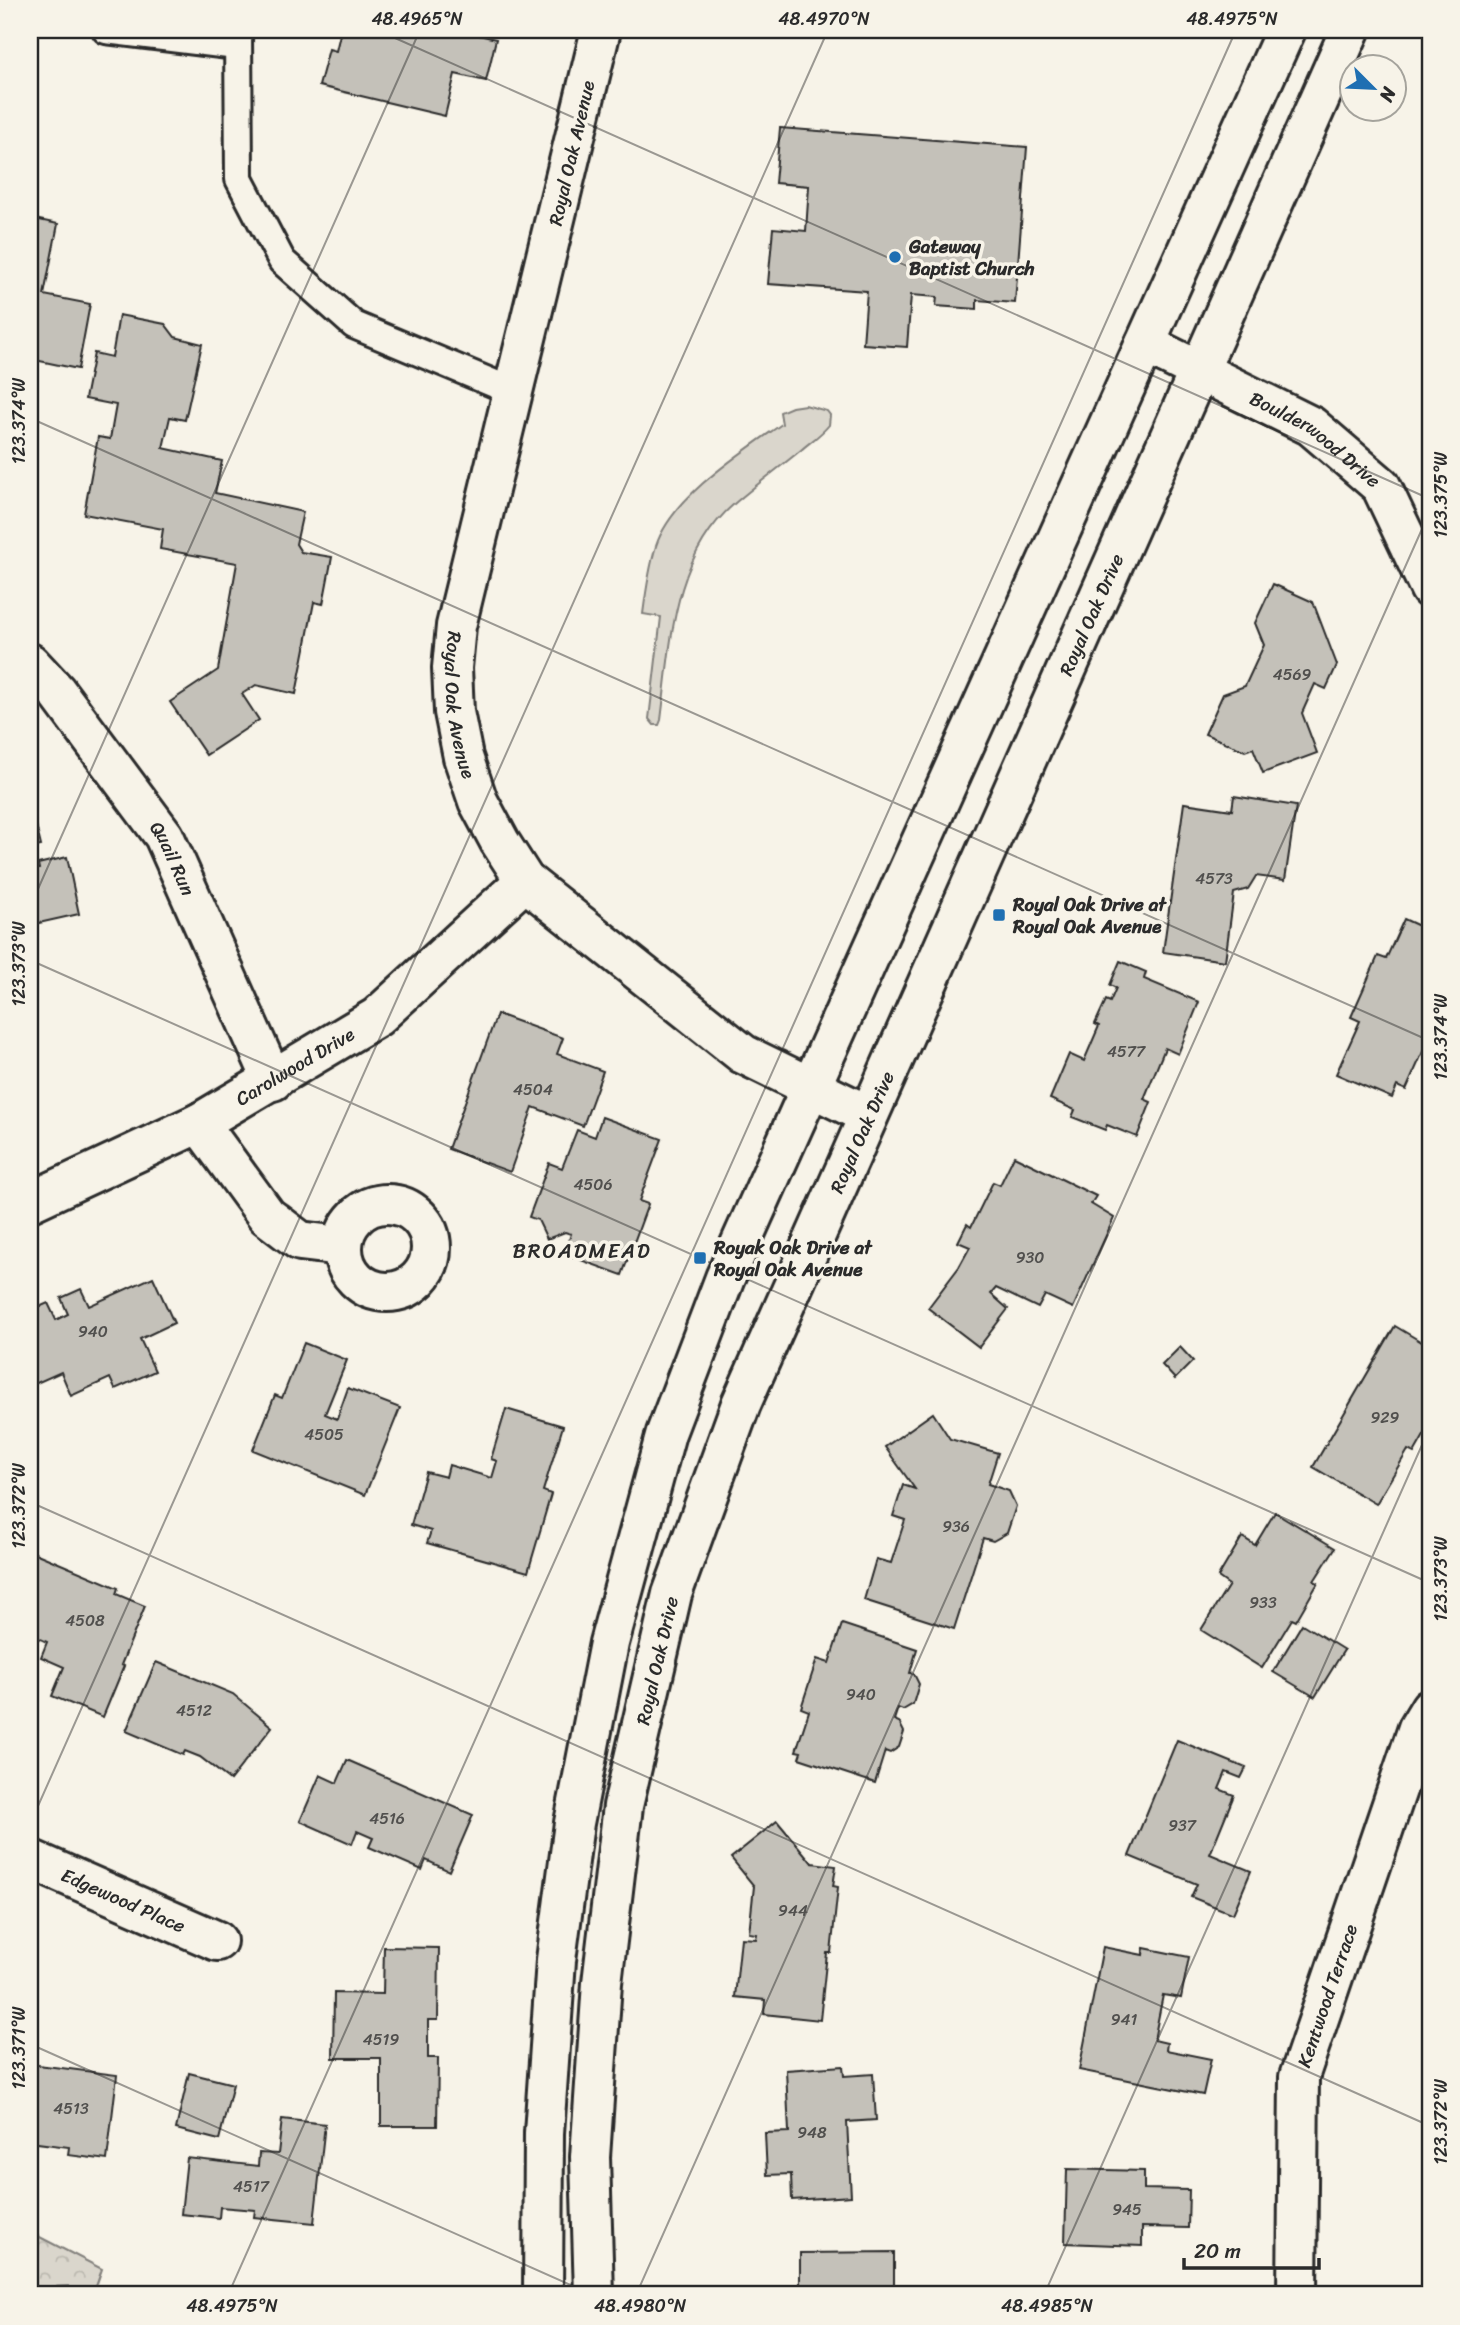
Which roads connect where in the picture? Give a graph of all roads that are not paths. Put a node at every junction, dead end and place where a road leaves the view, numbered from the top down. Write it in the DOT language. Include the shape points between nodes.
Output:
graph roads {
  1 [pos="106,30"];
  2 [pos="601,30"];
  3 [pos="1286,30"];
  4 [pos="1350,30"];
  5 [pos="237,38"];
  6 [pos="1145,344"];
  7 [pos="1200,370"];
  8 [pos="514,392"];
  9 [pos="1430,589"];
  10 [pos="30,663"];
  11 [pos="524,881"];
  12 [pos="273,1081"];
  13 [pos="811,1087"];
  14 [pos="868,1115"];
  15 [pos="199,1123"];
  16 [pos="30,1202"];
  17 [pos="341,1246"];
  18 [pos="1430,1707"];
  19 [pos="30,1859"];
  20 [pos="217,1941"];
  21 [pos="543,2295"];
  22 [pos="594,2295"];
  23 [pos="1297,2295"];
  1 -- 5 [label="lane"];
  2 -- 8 [label="main road, Royal Oak Avenue"];
  3 -- 6 [label="main road"];
  4 -- 7 [label="main road, Royal Oak Drive"];
  5 -- 8 [label="lane" via="239,179 282,261 354,325"];
  6 -- 7 [label="main road, Boulderwood Drive"];
  6 -- 13 [label="main road"];
  7 -- 9 [label="main road, Boulderwood Drive" via="1311,426 1381,486"];
  7 -- 14 [label="main road, Royal Oak Drive"];
  8 -- 11 [label="main road, Royal Oak Avenue" via="464,585 452,668 463,757 478,801"];
  10 -- 12 [label="main road, Quail Run" via="57,692 164,836"];
  11 -- 12 [label="main road, Carolwood Drive" via="377,1017"];
  11 -- 13 [label="main road, Royal Oak Avenue" via="743,1054"];
  12 -- 15 [label="main road, Carolwood Drive"];
  13 -- 14 [label="main road, Royal Oak Avenue"];
  13 -- 21 [label="main road" via="725,1278 666,1433 608,1643 574,1823 556,1960 544,2133"];
  14 -- 22 [label="main road, Royal Oak Drive" via="741,1404 669,1607 623,1807 601,1983 590,2157"];
  15 -- 16 [label="main road, Carolwood Drive"];
  15 -- 17 [label="main road" via="267,1216 300,1241"];
  18 -- 23 [label="main road, Kentwood Terrace" via="1418,1728 1299,2077"];
  19 -- 20 [label="main road, Edgewood Place"];
}
